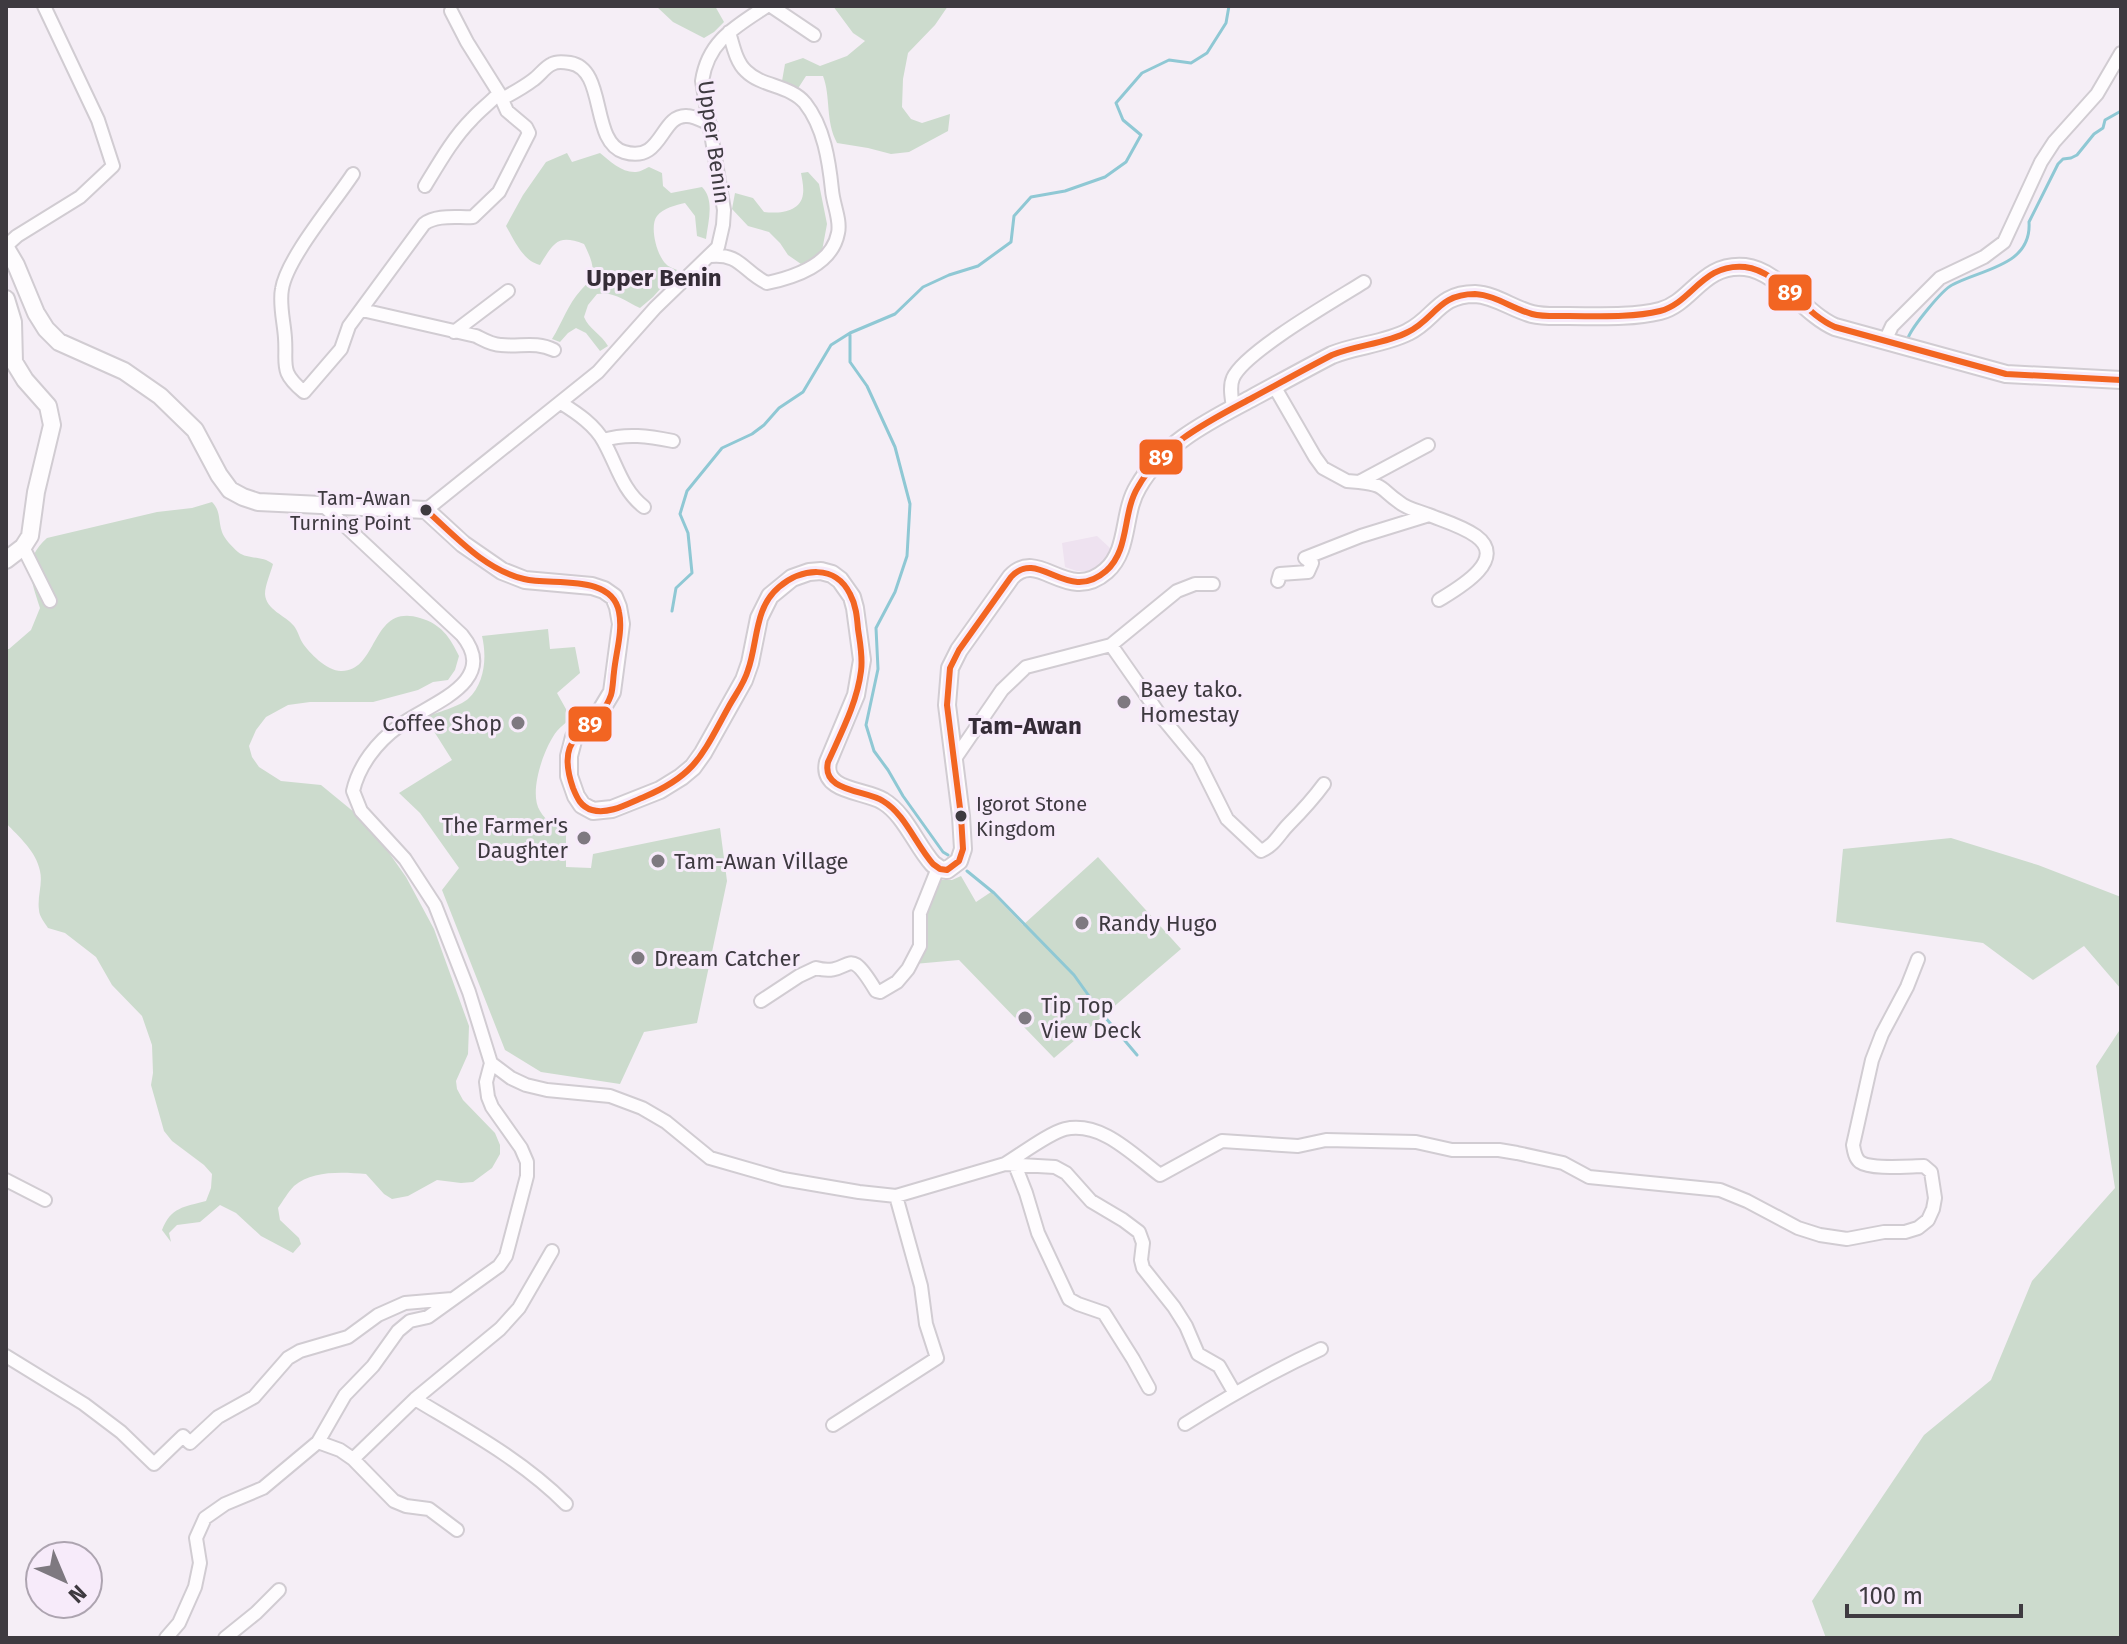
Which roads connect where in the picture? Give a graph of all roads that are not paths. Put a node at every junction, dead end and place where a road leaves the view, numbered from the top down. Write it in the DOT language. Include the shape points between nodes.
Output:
graph roads {
  1 [pos="44,6"];
  2 [pos="769,6"];
  3 [pos="451,11"];
  4 [pos="729,32"];
  5 [pos="814,35"];
  6 [pos="2121,53"];
  7 [pos="501,96"];
  8 [pos="710,124"];
  9 [pos="353,174"];
  10 [pos="425,186"];
  11 [pos="6,247"];
  12 [pos="710,256"];
  13 [pos="1364,282"];
  14 [pos="508,291"];
  15 [pos="6,299"];
  16 [pos="362,310"];
  17 [pos="454,332"];
  18 [pos="1885,341"];
  19 [pos="554,350"];
  20 [pos="2121,380"];
  21 [pos="1274,386"];
  22 [pos="561,403"];
  23 [pos="1233,408"];
  24 [pos="603,440"];
  25 [pos="673,441"];
  26 [pos="1428,445"];
  27 [pos="1359,482"];
  28 [pos="324,506"];
  29 [pos="644,507"];
  30 [pos="426,510"];
  31 [pos="1429,515"];
  32 [pos="23,547"];
  33 [pos="6,560"];
  34 [pos="1278,581"];
  35 [pos="1213,584"];
  36 [pos="1439,600"];
  37 [pos="50,601"];
  38 [pos="1111,645"];
  39 [pos="954,760"];
  40 [pos="1324,784"];
  41 [pos="938,868"];
  42 [pos="1918,959"];
  43 [pos="761,1001"];
  44 [pos="491,1063"];
  45 [pos="1010,1164"];
  46 [pos="6,1180"];
  47 [pos="896,1196"];
  48 [pos="45,1200"];
  49 [pos="552,1251"];
  50 [pos="452,1299"];
  51 [pos="1321,1349"];
  52 [pos="6,1356"];
  53 [pos="1149,1388"];
  54 [pos="1234,1392"];
  55 [pos="415,1399"];
  56 [pos="1185,1424"];
  57 [pos="833,1425"];
  58 [pos="318,1442"];
  59 [pos="353,1459"];
  60 [pos="566,1504"];
  61 [pos="457,1530"];
  62 [pos="279,1590"];
  63 [pos="166,1638"];
  64 [pos="225,1638"];
  1 -- 11 [label="street" via="98,120 113,166 80,197"];
  2 -- 4 [label="street, Upper Benin"];
  2 -- 5 [label="street"];
  3 -- 7 [label="street"];
  4 -- 8 [label="street, Upper Benin" via="704,67"];
  4 -- 12 [label="street" via="745,71 795,94 809,109 826,150 839,231 816,266 767,283 731,257"];
  6 -- 18 [label="street" via="2097,94 2041,162 2004,242 1940,278 1892,326"];
  7 -- 8 [label="street" via="525,86 551,64 571,63 584,69 612,144 624,152 639,154 653,148 678,117"];
  7 -- 10 [label="street" via="471,119"];
  7 -- 16 [label="street" via="507,111 529,133 499,192 473,217 424,224"];
  8 -- 12 [label="street, Upper Benin" via="724,210 721,238"];
  9 -- 16 [label="street" via="282,285 287,374 304,392 341,349"];
  11 -- 28 [label="main road" via="46,329 59,342 124,371 160,396 195,430 230,490 258,502"];
  12 -- 22 [label="street, Upper Benin"];
  13 -- 23 [label="street" via="1239,368 1231,384"];
  14 -- 17 [label="street"];
  15 -- 32 [label="main road" via="13,322 14,362 48,406 52,425 30,536"];
  16 -- 17 [label="street"];
  17 -- 19 [label="street" via="501,345 536,344"];
  18 -- 20 [label="main road" via="2006,374"];
  18 -- 21 [label="main road" via="1826,323 1763,273 1732,267 1710,275 1655,312 1539,316 1483,295 1457,296 1407,333 1332,355"];
  21 -- 23 [label="main road"];
  21 -- 27 [label="street" via="1323,468"];
  22 -- 24 [label="street"];
  22 -- 30 [label="street, Upper Benin"];
  23 -- 39 [label="main road" via="1192,431 1149,470 1130,502 1120,550 1106,570 1083,582 1034,567 1011,577 950,668 947,705"];
  24 -- 25 [label="street" via="633,435"];
  24 -- 29 [label="street" via="625,487"];
  26 -- 27 [label="street"];
  27 -- 31 [label="street" via="1386,489 1406,507"];
  28 -- 30 [label="main road"];
  28 -- 44 [label="street" via="462,635 474,655 459,689 397,727 374,750 361,766 353,791 361,811 405,859 435,905"];
  30 -- 41 [label="main road" via="502,571 525,580 592,586 614,597 621,624 612,692 574,737 569,756 576,796 593,811 625,805 687,773 744,680 759,618 770,596 809,572 836,577 855,608 861,673 826,771 843,787 887,803"];
  31 -- 34 [label="street" via="1305,558 1312,563 1308,572 1280,574"];
  31 -- 36 [label="street" via="1476,536 1486,548 1484,565"];
  32 -- 33 [label="main road"];
  32 -- 37 [label="street"];
  35 -- 38 [label="street" via="1177,591"];
  38 -- 39 [label="street" via="1026,667 1002,690"];
  38 -- 40 [label="street" via="1198,761 1227,819 1261,851 1278,839"];
  39 -- 41 [label="main road" via="963,849 951,869"];
  41 -- 43 [label="street" via="920,913 920,946 891,987 876,991 859,964 851,962 827,971 816,968"];
  42 -- 45 [label="street" via="1872,1060 1853,1145 1860,1162 1870,1166 1924,1166 1931,1172 1933,1209 1928,1220 1905,1232 1847,1239 1820,1235 1720,1190 1589,1177 1563,1163 1517,1153 1452,1150 1416,1142 1326,1140 1298,1146 1222,1141 1160,1175 1110,1137 1066,1129"];
  44 -- 47 [label="street" via="526,1085 610,1096 642,1108 722,1163 783,1179"];
  44 -- 50 [label="street" via="488,1097 521,1148 527,1176 506,1256"];
  45 -- 47 [label="street"];
  45 -- 53 [label="street" via="1069,1299 1104,1313"];
  45 -- 54 [label="street" via="1055,1167 1091,1201 1139,1232 1143,1268 1174,1307 1198,1354 1219,1366"];
  46 -- 48 [label="street"];
  47 -- 57 [label="street" via="937,1358"];
  49 -- 55 [label="street" via="519,1308"];
  50 -- 52 [label="street" via="405,1303 348,1337 300,1351 254,1397 218,1417 190,1443 183,1436 154,1464 84,1404"];
  50 -- 58 [label="street" via="398,1331 345,1395"];
  51 -- 54 [label="street"];
  54 -- 56 [label="street"];
  55 -- 59 [label="street"];
  55 -- 60 [label="street" via="506,1454"];
  58 -- 59 [label="street"];
  58 -- 63 [label="street" via="263,1488 205,1518 196,1538 200,1563 195,1587"];
  59 -- 61 [label="street" via="394,1501 429,1509"];
  62 -- 64 [label="street"];
}
